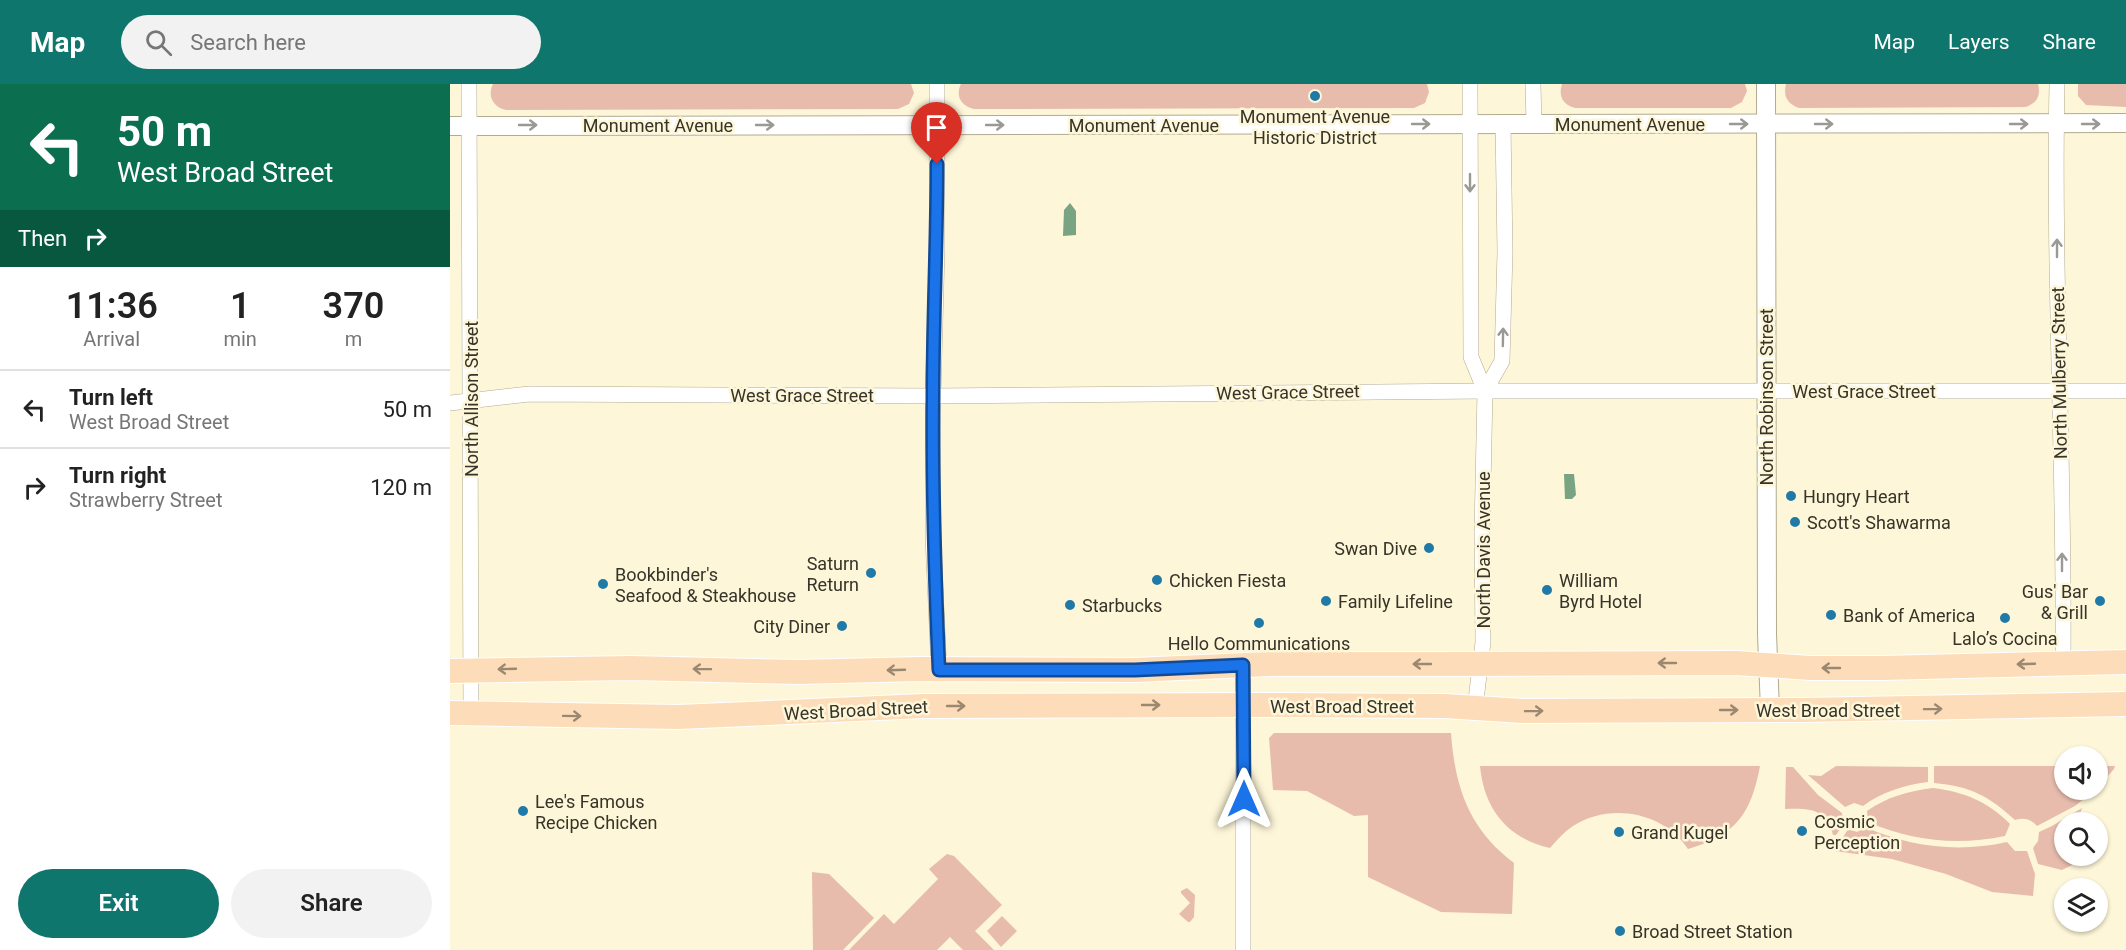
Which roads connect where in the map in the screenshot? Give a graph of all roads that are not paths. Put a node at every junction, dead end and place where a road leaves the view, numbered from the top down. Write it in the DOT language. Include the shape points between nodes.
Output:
graph roads {
  1 [pos="469,84"];
  2 [pos="937,84"];
  3 [pos="1470,84"];
  4 [pos="1533,84"];
  5 [pos="1766,84"];
  6 [pos="2057,84"];
  7 [pos="2126,123"];
  8 [pos="1470,124"];
  9 [pos="1503,124"];
  10 [pos="1534,124"];
  11 [pos="1766,124"];
  12 [pos="2056,124"];
  13 [pos="937,125"];
  14 [pos="450,126"];
  15 [pos="470,126"];
  16 [pos="1485,391"];
  17 [pos="1766,391"];
  18 [pos="2060,391"];
  19 [pos="2126,391"];
  20 [pos="933,396"];
  21 [pos="471,400"];
  22 [pos="450,403"];
  23 [pos="2126,662"];
  24 [pos="2063,663"];
  25 [pos="1480,664"];
  26 [pos="1243,665"];
  27 [pos="1768,665"];
  28 [pos="461,670"];
  29 [pos="939,670"];
  30 [pos="2126,704"];
  31 [pos="1243,706"];
  32 [pos="1475,708"];
  33 [pos="1770,710"];
  34 [pos="461,713"];
  35 [pos="1243,950"];
  1 -- 15 [label="street, North Allison Street"];
  2 -- 13 [label="street"];
  3 -- 8 [label="street, North Davis Avenue"];
  4 -- 10 [label="street"];
  5 -- 11 [label="street, North Robinson Street"];
  6 -- 12 [label="street, North Mulberry Street"];
  12 -- 7 [label="street, Monument Avenue, one-way"];
  8 -- 9 [label="street, Monument Avenue"];
  13 -- 8 [label="street, Monument Avenue, one-way"];
  8 -- 16 [label="street, North Davis Avenue, one-way" via="1471,357"];
  9 -- 10 [label="street, Monument Avenue"];
  16 -- 9 [label="street, North Davis Avenue, one-way" via="1502,361"];
  10 -- 11 [label="street, Monument Avenue, one-way"];
  11 -- 12 [label="street, Monument Avenue, one-way"];
  11 -- 17 [label="street, North Robinson Street"];
  18 -- 12 [label="street, North Mulberry Street, one-way"];
  15 -- 13 [label="street, Monument Avenue, one-way"];
  13 -- 20 [label="street"];
  14 -- 15 [label="street, Monument Avenue"];
  15 -- 21 [label="street, North Allison Street"];
  16 -- 17 [label="street, West Grace Street"];
  16 -- 20 [label="street, West Grace Street"];
  16 -- 25 [label="street, North Davis Avenue"];
  17 -- 18 [label="street, West Grace Street"];
  17 -- 27 [label="street, North Robinson Street"];
  18 -- 19 [label="street, West Grace Street"];
  24 -- 18 [label="street, North Mulberry Street, one-way"];
  20 -- 21 [label="street, West Grace Street" via="529,394"];
  20 -- 29 [label="street" via="933,537"];
  21 -- 22 [label="street, West Grace Street"];
  21 -- 28 [label="street, North Allison Street"];
  23 -- 24 [label="main road, West Broad Street"];
  24 -- 27 [label="main road, West Broad Street, one-way" via="1936,668"];
  25 -- 26 [label="main road, West Broad Street, one-way"];
  27 -- 25 [label="main road, West Broad Street, one-way"];
  25 -- 32 [label="street, North Davis Avenue"];
  26 -- 29 [label="main road, West Broad Street" via="1135,670"];
  26 -- 31 [label="street"];
  27 -- 33 [label="street, North Robinson Street"];
  29 -- 28 [label="main road, West Broad Street, one-way"];
  28 -- 34 [label="street, North Allison Street"];
  33 -- 30 [label="main road, West Broad Street, one-way"];
  31 -- 32 [label="main road, West Broad Street"];
  34 -- 31 [label="main road, West Broad Street, one-way" via="678,717 923,706"];
  31 -- 35 [label="street"];
  32 -- 33 [label="main road, West Broad Street, one-way"];
}
